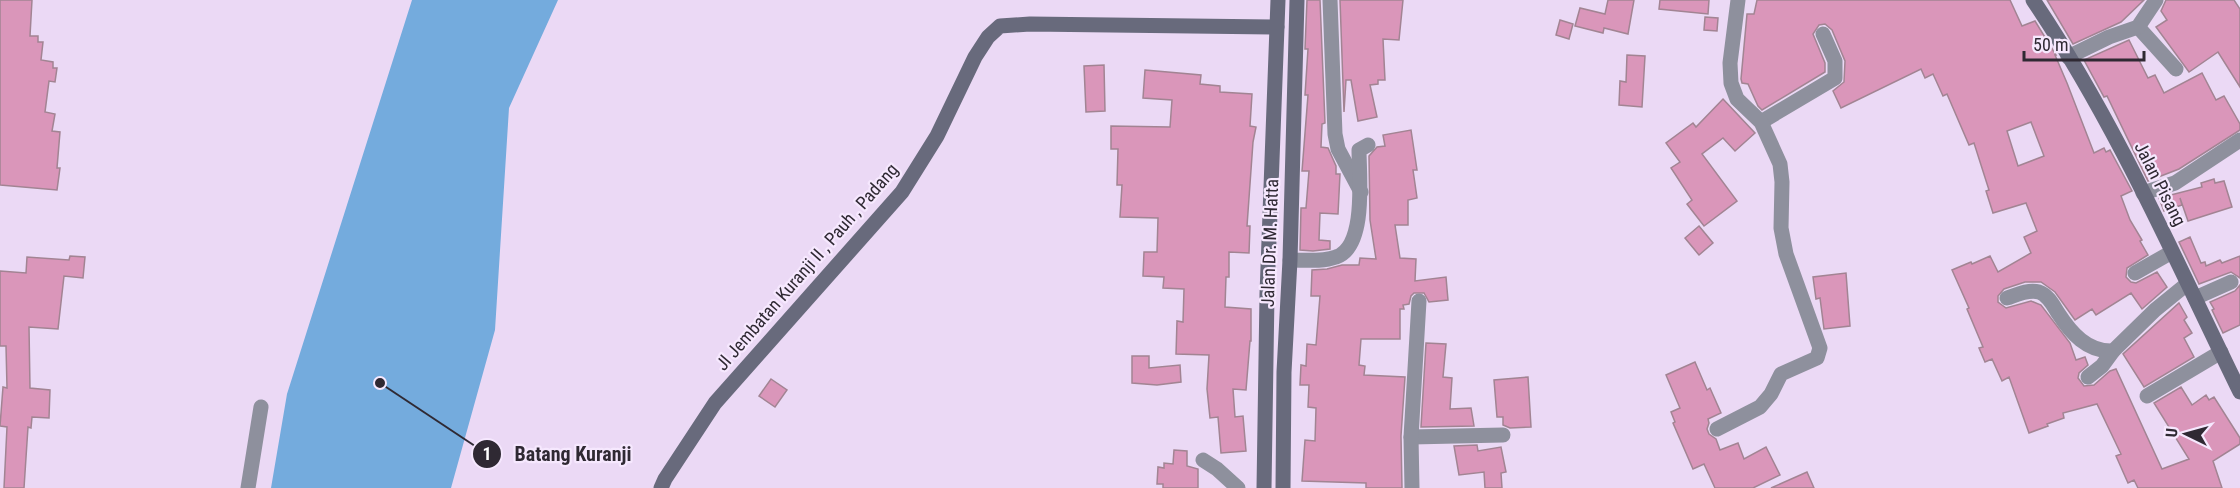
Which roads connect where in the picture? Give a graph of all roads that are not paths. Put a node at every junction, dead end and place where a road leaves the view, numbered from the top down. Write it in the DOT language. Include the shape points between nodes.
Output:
graph roads {
  1 [pos="1278,0"];
  2 [pos="1297,0"];
  3 [pos="1330,0"];
  4 [pos="1738,0"];
  5 [pos="2033,0"];
  6 [pos="2156,0"];
  7 [pos="1277,27"];
  8 [pos="2138,27"];
  9 [pos="1823,34"];
  10 [pos="2068,57"];
  11 [pos="2176,69"];
  12 [pos="1761,122"];
  13 [pos="2240,140"];
  14 [pos="1368,145"];
  15 [pos="1360,192"];
  16 [pos="2143,193"];
  17 [pos="2172,252"];
  18 [pos="1290,260"];
  19 [pos="2135,273"];
  20 [pos="2231,282"];
  21 [pos="2187,284"];
  22 [pos="2007,298"];
  23 [pos="2195,298"];
  24 [pos="1419,301"];
  25 [pos="2113,351"];
  26 [pos="2221,352"];
  27 [pos="2088,377"];
  28 [pos="2240,392"];
  29 [pos="2147,396"];
  30 [pos="261,407"];
  31 [pos="1717,429"];
  32 [pos="1503,435"];
  33 [pos="1411,436"];
  34 [pos="1203,460"];
  35 [pos="248,488"];
  36 [pos="661,488"];
  37 [pos="1238,488"];
  38 [pos="1264,488"];
  39 [pos="1283,488"];
  40 [pos="1412,488"];
  1 -- 7 [label="street, Jalan Dr. M. Hatta"];
  2 -- 18 [label="street, Jalan Dr. M. Hatta"];
  3 -- 15 [label="street" via="1335,134 1338,149"];
  4 -- 12 [label="street" via="1731,84 1737,99"];
  5 -- 10 [label="street, Jalan Pisang"];
  6 -- 8 [label="street"];
  7 -- 36 [label="street, Jl Jembatan Kuranji II , Pauh , Padang" via="1000,26 975,57 937,136 902,192 715,403"];
  7 -- 38 [label="street, Jalan Dr. M. Hatta"];
  8 -- 10 [label="street"];
  8 -- 11 [label="street"];
  9 -- 12 [label="street" via="1834,61 1835,78"];
  10 -- 16 [label="street, Jalan Pisang" via="2098,104"];
  12 -- 31 [label="street" via="1780,164 1781,228 1786,254 1820,353 1781,374 1760,407"];
  13 -- 16 [label="street" via="2175,183"];
  14 -- 15 [label="street" via="1359,150"];
  15 -- 18 [label="street" via="1351,244 1345,252 1327,260"];
  16 -- 17 [label="street, Jalan Pisang"];
  17 -- 19 [label="street"];
  17 -- 21 [label="street, Jalan Pisang"];
  18 -- 39 [label="street, Jalan Dr. M. Hatta"];
  20 -- 23 [label="street"];
  21 -- 23 [label="street, Jalan Pisang"];
  21 -- 25 [label="street"];
  22 -- 25 [label="street" via="2023,292 2041,293 2081,341 2092,348"];
  23 -- 26 [label="street, Jalan Pisang"];
  24 -- 33 [label="street"];
  25 -- 27 [label="street"];
  26 -- 28 [label="street, Jalan Pisang"];
  26 -- 29 [label="street"];
  30 -- 35 [label="street"];
  32 -- 33 [label="street"];
  33 -- 40 [label="street"];
  34 -- 37 [label="street"];
}
